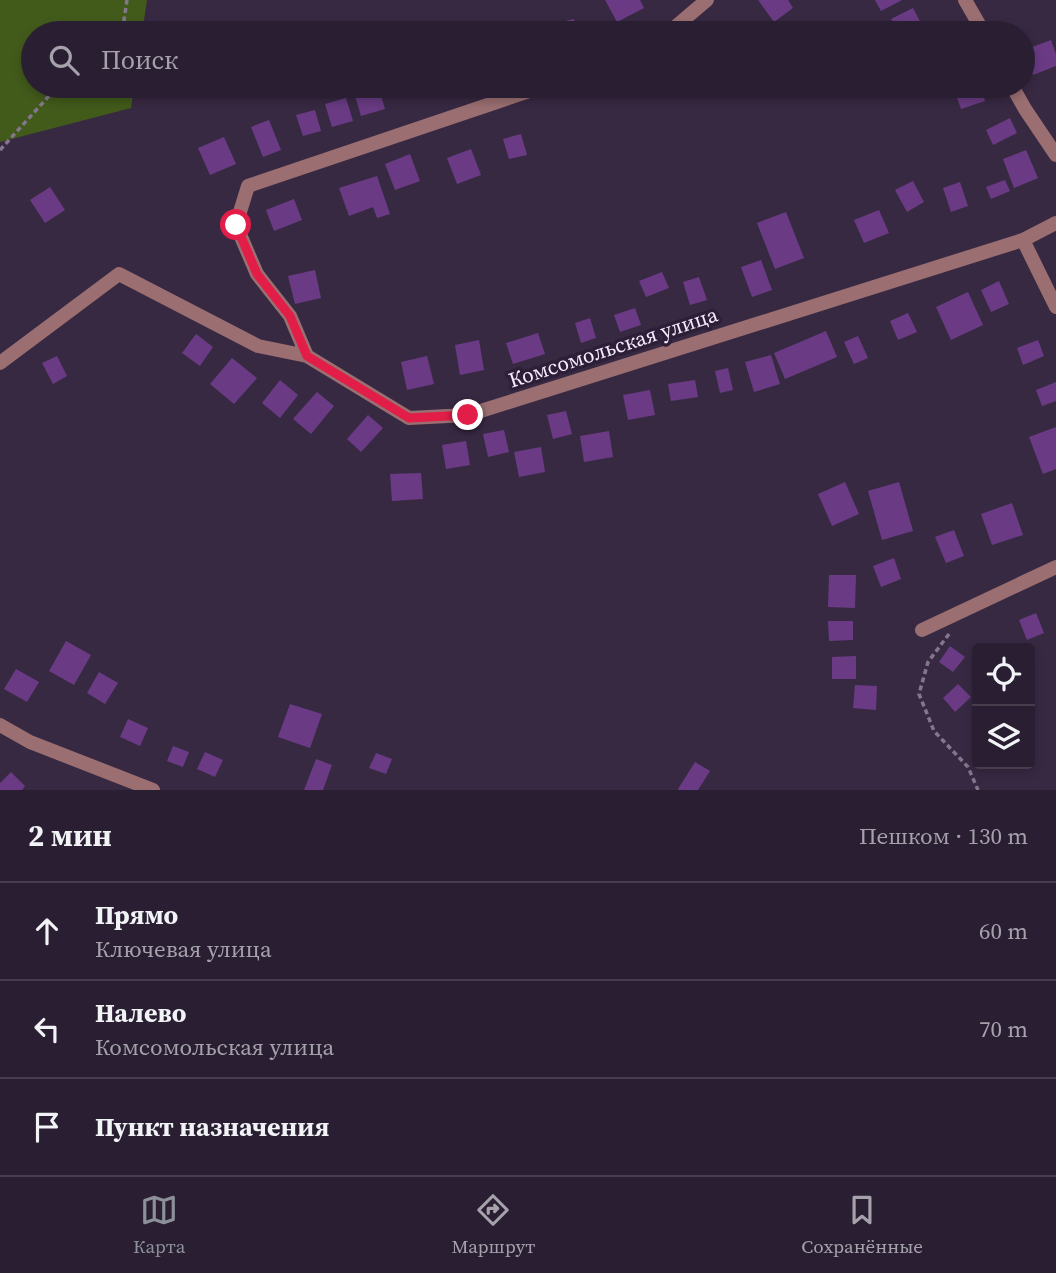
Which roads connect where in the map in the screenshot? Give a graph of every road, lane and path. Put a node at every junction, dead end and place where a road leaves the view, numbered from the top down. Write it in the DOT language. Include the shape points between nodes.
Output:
graph roads {
  1 [pos="127,0"];
  2 [pos="707,0"];
  3 [pos="965,0"];
  4 [pos="123,21"];
  5 [pos="682,21"];
  6 [pos="977,21"];
  7 [pos="47,98"];
  8 [pos="508,98"];
  9 [pos="1019,98"];
  10 [pos="0,150"];
  11 [pos="1056,155"];
  12 [pos="1056,223"];
  13 [pos="1023,240"];
  14 [pos="1056,307"];
  15 [pos="307,356"];
  16 [pos="0,363"];
  17 [pos="1056,567"];
  18 [pos="922,629"];
  19 [pos="929,662"];
  20 [pos="0,725"];
  21 [pos="153,790"];
  22 [pos="978,790"];
  1 -- 4 [label="path"];
  2 -- 5 [label="street"];
  3 -- 6 [label="street"];
  7 -- 10 [label="path"];
  8 -- 15 [label="street" via="248,186 236,225 257,274 290,316"];
  9 -- 11 [label="street"];
  12 -- 13 [label="street, Комсомольская улица"];
  13 -- 14 [label="street"];
  13 -- 15 [label="street, Комсомольская улица" via="468,415 409,418"];
  15 -- 16 [label="street, Комсомольская улица" via="258,346 119,274"];
  17 -- 18 [label="street"];
  19 -- 22 [label="path" via="919,694 934,731 968,767"];
  20 -- 21 [label="street" via="30,742"];
}
